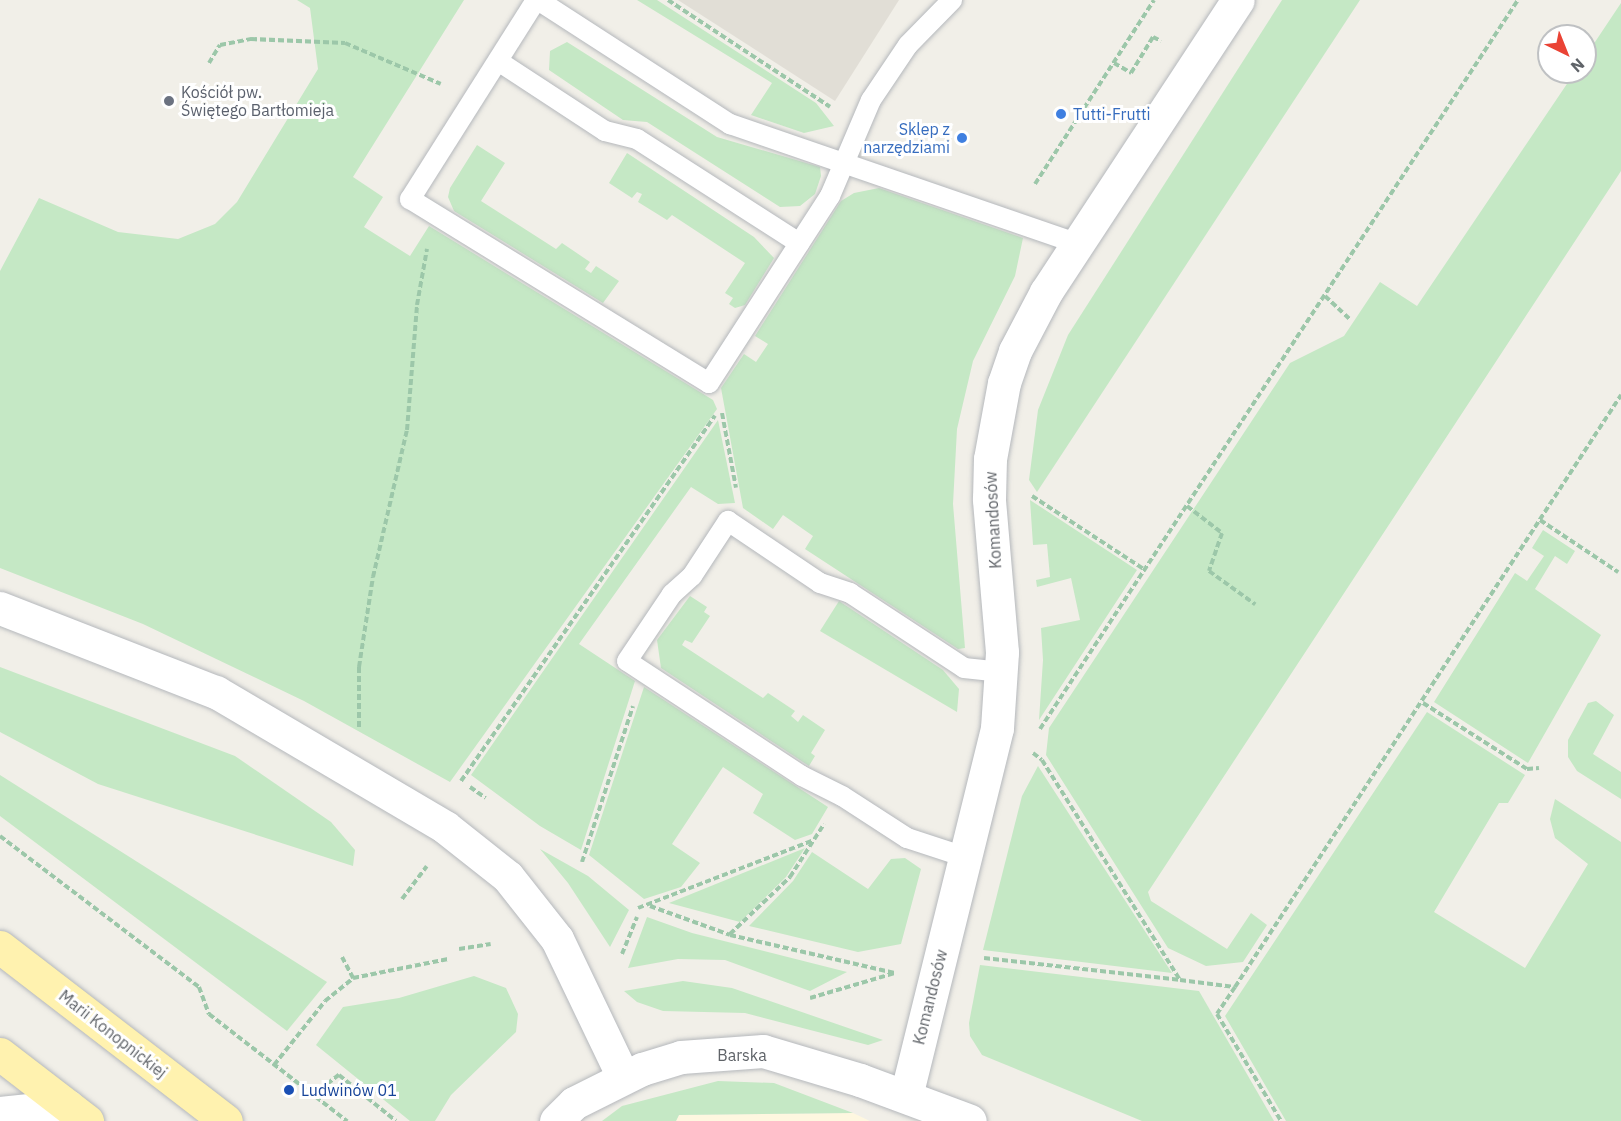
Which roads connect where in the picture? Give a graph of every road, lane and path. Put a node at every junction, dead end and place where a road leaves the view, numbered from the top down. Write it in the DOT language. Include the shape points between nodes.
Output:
graph roads {
  1 [pos="537,0"];
  2 [pos="668,0"];
  3 [pos="952,0"];
  4 [pos="1154,0"];
  5 [pos="1238,0"];
  6 [pos="1518,0"];
  7 [pos="1153,37"];
  8 [pos="498,62"];
  9 [pos="209,63"];
  10 [pos="1114,63"];
  11 [pos="475,98"];
  12 [pos="858,125"];
  13 [pos="844,161"];
  14 [pos="1035,183"];
  15 [pos="435,215"];
  16 [pos="799,243"];
  17 [pos="1078,244"];
  18 [pos="1325,296"];
  19 [pos="1350,319"];
  20 [pos="1621,395"];
  21 [pos="1021,489"];
  22 [pos="1187,506"];
  23 [pos="1540,520"];
  24 [pos="728,521"];
  25 [pos="1145,570"];
  26 [pos="1618,572"];
  27 [pos="1255,604"];
  28 [pos="0,608"];
  29 [pos="644,672"];
  30 [pos="1002,672"];
  31 [pos="1423,703"];
  32 [pos="1038,731"];
  33 [pos="1026,748"];
  34 [pos="1539,768"];
  35 [pos="358,776"];
  36 [pos="461,781"];
  37 [pos="470,788"];
  38 [pos="842,796"];
  39 [pos="486,798"];
  40 [pos="0,836"];
  41 [pos="814,840"];
  42 [pos="965,857"];
  43 [pos="582,862"];
  44 [pos="650,906"];
  45 [pos="638,908"];
  46 [pos="637,916"];
  47 [pos="730,934"];
  48 [pos="491,944"];
  49 [pos="0,947"];
  50 [pos="459,949"];
  51 [pos="622,954"];
  52 [pos="342,957"];
  53 [pos="974,957"];
  54 [pos="448,958"];
  55 [pos="353,978"];
  56 [pos="1180,980"];
  57 [pos="1235,987"];
  58 [pos="810,998"];
  59 [pos="0,1054"];
  60 [pos="274,1065"];
  61 [pos="622,1077"];
  62 [pos="313,1095"];
  63 [pos="906,1096"];
  64 [pos="0,1113"];
  65 [pos="78,1114"];
  66 [pos="225,1121"];
  67 [pos="347,1121"];
  68 [pos="396,1121"];
  69 [pos="556,1121"];
  70 [pos="970,1121"];
  71 [pos="1281,1121"];
  1 -- 8 [label="lane"];
  1 -- 13 [label="lane" via="722,120"];
  2 -- 12 [label="path"];
  3 -- 12 [label="lane" via="908,45"];
  4 -- 10 [label="path"];
  5 -- 17 [label="street, Komandosów"];
  6 -- 18 [label="path"];
  7 -- 10 [label="path" via="1131,73"];
  8 -- 11 [label="lane"];
  8 -- 16 [label="lane" via="605,131 637,139"];
  9 -- 11 [label="path" via="220,45 251,39 345,43"];
  10 -- 14 [label="path"];
  11 -- 15 [label="lane" via="410,199"];
  12 -- 13 [label="lane"];
  13 -- 16 [label="lane" via="830,196"];
  13 -- 17 [label="lane"];
  15 -- 16 [label="lane" via="709,383"];
  15 -- 35 [label="path" via="417,304 407,430 373,577 358,667"];
  17 -- 30 [label="street, Komandosów" via="1046,292 1015,351 996,414 989,499"];
  18 -- 19 [label="path"];
  18 -- 22 [label="path"];
  20 -- 23 [label="path"];
  21 -- 25 [label="path"];
  22 -- 25 [label="path"];
  22 -- 27 [label="path" via="1222,533 1209,571"];
  23 -- 26 [label="path"];
  23 -- 31 [label="path"];
  24 -- 29 [label="lane" via="627,661"];
  24 -- 30 [label="lane" via="820,583 850,593 963,668"];
  24 -- 36 [label="path" via="739,506 721,408"];
  25 -- 32 [label="path"];
  28 -- 35 [label="street" via="216,692"];
  29 -- 38 [label="lane" via="802,776"];
  29 -- 43 [label="path"];
  30 -- 42 [label="street, Komandosów" via="997,728"];
  31 -- 34 [label="path" via="1527,769"];
  31 -- 57 [label="path"];
  33 -- 56 [label="path" via="1042,760"];
  35 -- 61 [label="street" via="445,827 508,877 557,939"];
  37 -- 39 [label="path"];
  38 -- 41 [label="path"];
  38 -- 42 [label="lane" via="907,838"];
  40 -- 60 [label="path" via="199,987 209,1014"];
  41 -- 44 [label="path"];
  41 -- 47 [label="path" via="790,877"];
  42 -- 63 [label="street, Komandosów"];
  44 -- 45 [label="path"];
  44 -- 47 [label="path"];
  46 -- 51 [label="path"];
  47 -- 58 [label="path" via="895,973"];
  48 -- 50 [label="path"];
  49 -- 66 [label="main road, Marii Konopnickiej"];
  52 -- 55 [label="path"];
  53 -- 56 [label="path"];
  54 -- 55 [label="path"];
  55 -- 60 [label="path" via="325,1001"];
  56 -- 57 [label="path"];
  57 -- 71 [label="path" via="1217,1014"];
  59 -- 65 [label="main road"];
  60 -- 62 [label="path"];
  61 -- 63 [label="street, Barska" via="681,1057 763,1051"];
  61 -- 69 [label="street, Barska" via="574,1103"];
  62 -- 67 [label="path"];
  62 -- 68 [label="path" via="339,1075"];
  63 -- 70 [label="street, Barska"];
  64 -- 65 [label="street"];
}
